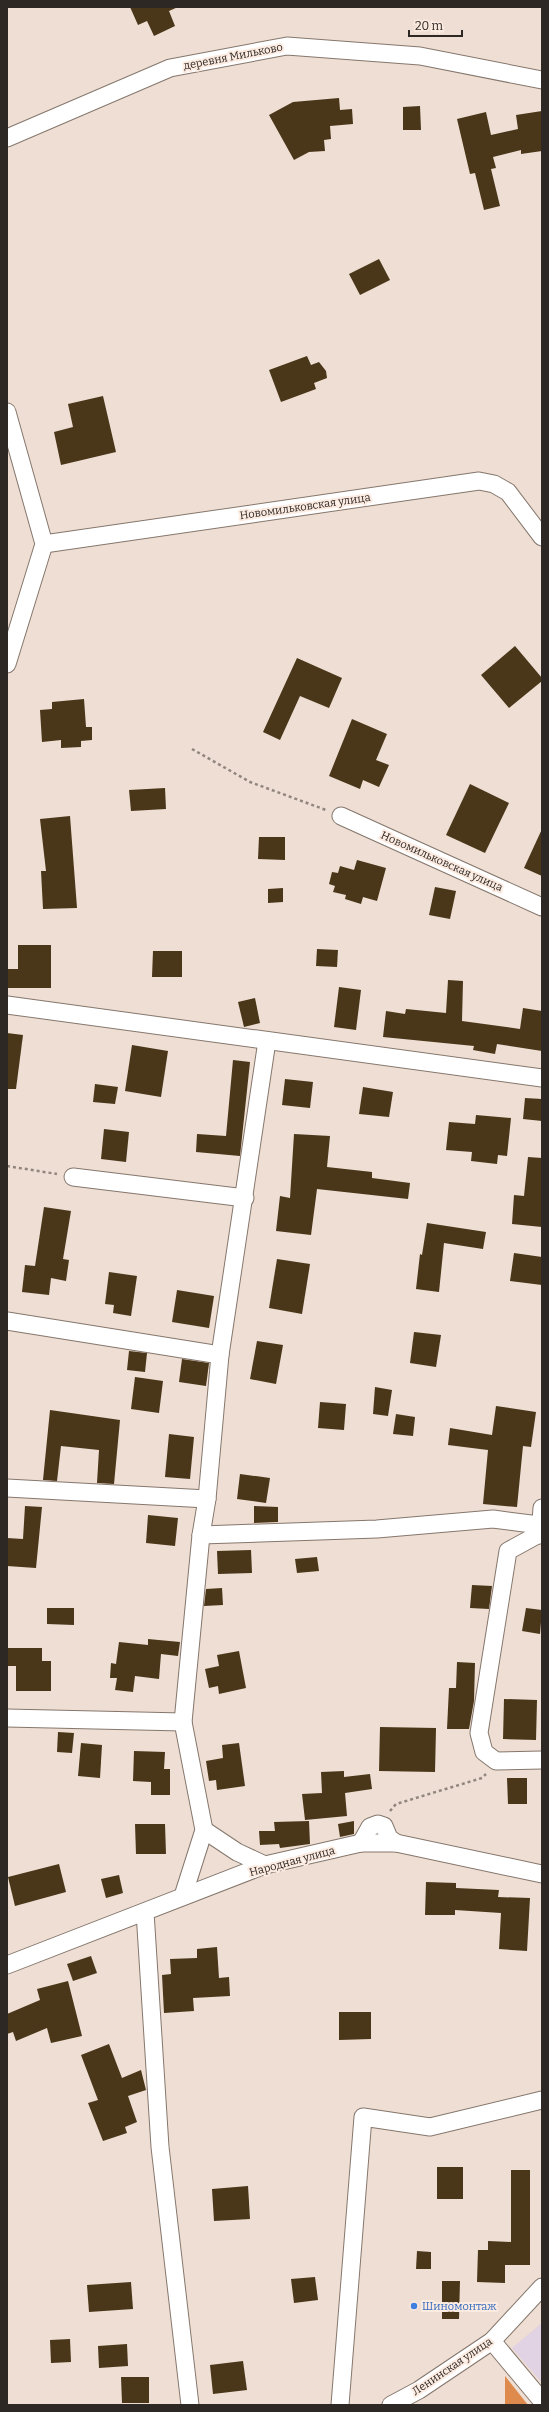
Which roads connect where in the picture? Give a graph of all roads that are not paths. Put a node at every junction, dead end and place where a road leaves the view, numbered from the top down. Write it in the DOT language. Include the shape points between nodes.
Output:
graph roads {
  1 [pos="542,80"];
  2 [pos="7,138"];
  3 [pos="7,412"];
  4 [pos="542,537"];
  5 [pos="44,544"];
  6 [pos="12,630"];
  7 [pos="7,664"];
  8 [pos="341,816"];
  9 [pos="542,907"];
  10 [pos="7,1005"];
  11 [pos="268,1041"];
  12 [pos="542,1078"];
  13 [pos="73,1177"];
  14 [pos="244,1198"];
  15 [pos="7,1321"];
  16 [pos="220,1355"];
  17 [pos="7,1488"];
  18 [pos="207,1499"];
  19 [pos="542,1508"];
  20 [pos="540,1533"];
  21 [pos="200,1536"];
  22 [pos="7,1718"];
  23 [pos="183,1722"];
  24 [pos="542,1760"];
  25 [pos="204,1830"];
  26 [pos="361,1843"];
  27 [pos="396,1844"];
  28 [pos="265,1865"];
  29 [pos="542,1874"];
  30 [pos="183,1896"];
  31 [pos="145,1912"];
  32 [pos="7,1965"];
  33 [pos="542,2100"];
  34 [pos="542,2287"];
  35 [pos="492,2341"];
  36 [pos="542,2401"];
  37 [pos="190,2405"];
  38 [pos="340,2405"];
  39 [pos="391,2405"];
  1 -- 2 [label="street, деревня Мильково" via="420,56 287,46 170,68"];
  3 -- 5 [label="street"];
  4 -- 5 [label="street, Новомильковская улица" via="508,492 494,484 479,481"];
  5 -- 6 [label="street"];
  6 -- 7 [label="street"];
  8 -- 9 [label="street, Новомильковская улица"];
  10 -- 11 [label="street"];
  11 -- 12 [label="street"];
  11 -- 14 [label="street"];
  13 -- 14 [label="street"];
  14 -- 16 [label="street"];
  15 -- 16 [label="street"];
  16 -- 18 [label="street"];
  17 -- 18 [label="street"];
  18 -- 21 [label="street"];
  19 -- 20 [label="street"];
  20 -- 21 [label="street" via="493,1519 377,1529"];
  20 -- 24 [label="street" via="508,1551 479,1733 484,1752 496,1761"];
  21 -- 23 [label="street"];
  22 -- 23 [label="street"];
  23 -- 25 [label="street"];
  25 -- 28 [label="street" via="237,1852"];
  25 -- 30 [label="street"];
  26 -- 27 [label="street, Народная улица"];
  26 -- 27 [label="street" via="370,1827 378,1824 384,1826 389,1838"];
  26 -- 28 [label="street, Народная улица"];
  27 -- 29 [label="street, Народная улица"];
  28 -- 30 [label="street, Народная улица"];
  30 -- 31 [label="street, Народная улица"];
  31 -- 32 [label="street, Народная улица"];
  31 -- 37 [label="street" via="160,2147"];
  33 -- 38 [label="street" via="430,2127 363,2117"];
  34 -- 35 [label="street, Ленинская улица"];
  35 -- 36 [label="street"];
  35 -- 39 [label="street, Ленинская улица" via="419,2390"];
}
